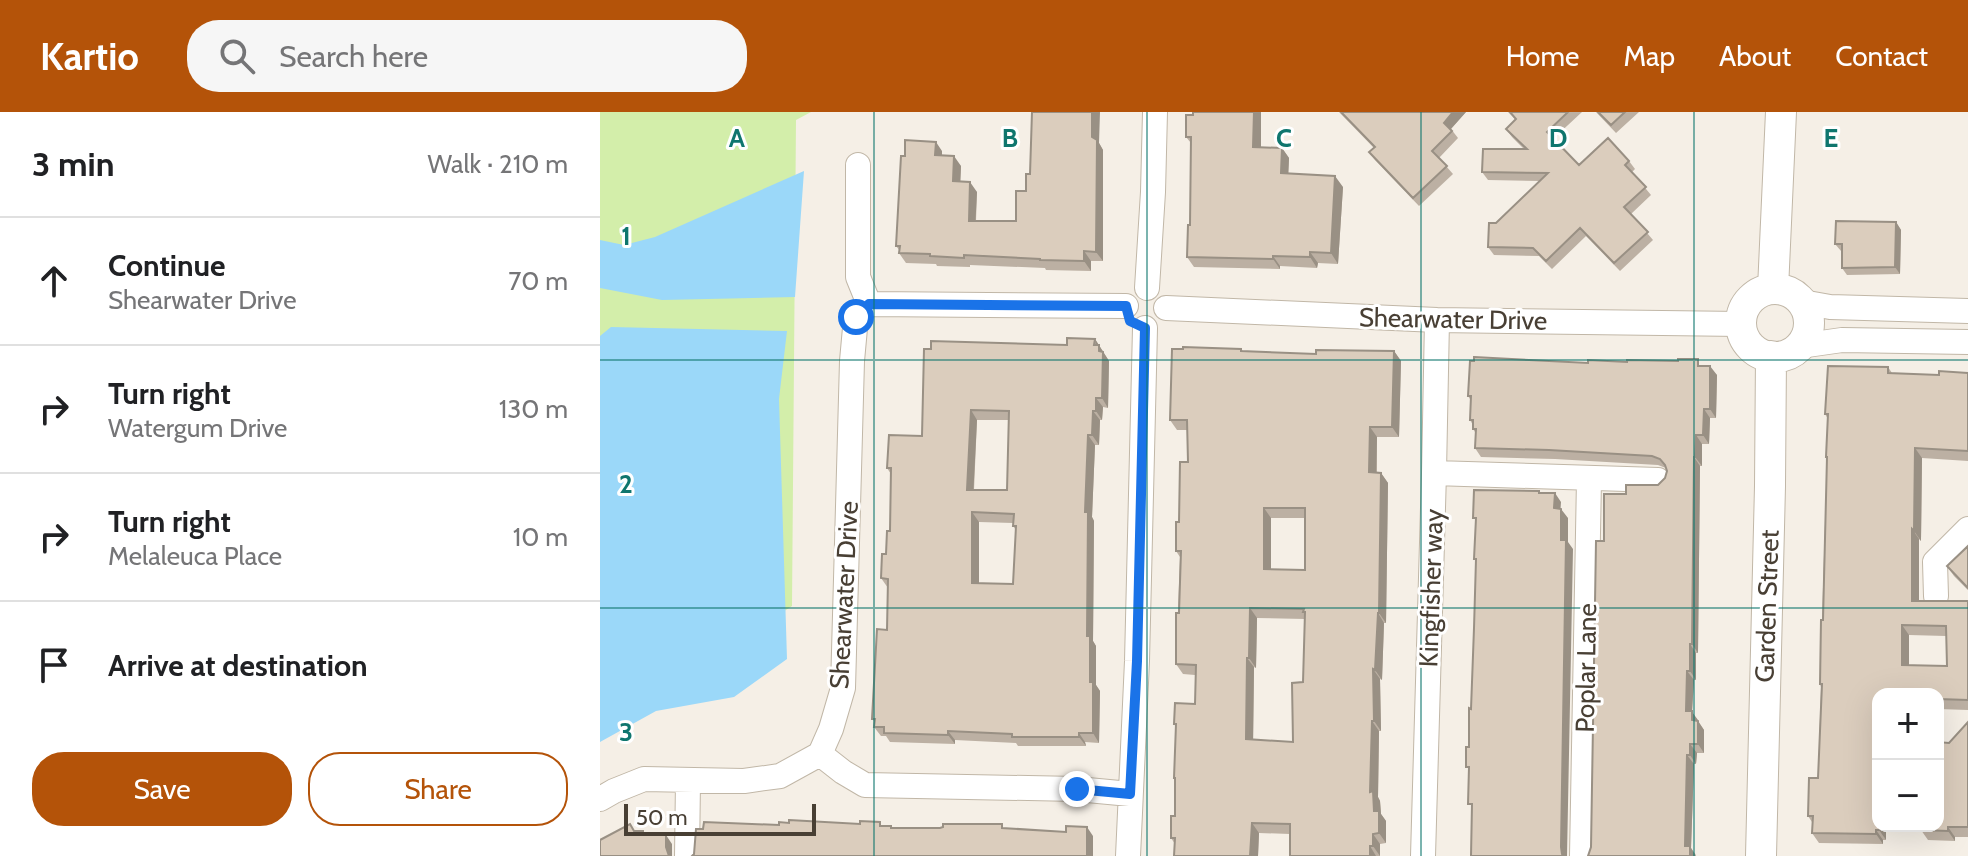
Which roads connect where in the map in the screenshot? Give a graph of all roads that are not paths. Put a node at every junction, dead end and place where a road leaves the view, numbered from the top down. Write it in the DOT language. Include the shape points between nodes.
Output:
graph roads {
  1 [pos="1155,112"];
  2 [pos="1781,112"];
  3 [pos="858,165"];
  4 [pos="1147,288"];
  5 [pos="1773,289"];
  6 [pos="1802,302"];
  7 [pos="869,304"];
  8 [pos="1126,306"];
  9 [pos="1166,308"];
  10 [pos="1968,311"];
  11 [pos="1437,320"];
  12 [pos="1741,324"];
  13 [pos="1145,328"];
  14 [pos="1968,342"];
  15 [pos="1800,346"];
  16 [pos="1771,356"];
  17 [pos="1434,473"];
  18 [pos="1589,479"];
  19 [pos="1658,480"];
  20 [pos="1968,529"];
  21 [pos="1936,596"];
  22 [pos="820,754"];
  23 [pos="688,781"];
  24 [pos="1130,794"];
  25 [pos="600,799"];
  26 [pos="687,856"];
  27 [pos="1128,856"];
  28 [pos="1423,856"];
  29 [pos="1582,856"];
  30 [pos="1761,856"];
  1 -- 4 [label="street"];
  2 -- 5 [label="street"];
  3 -- 7 [label="street" via="858,277"];
  4 -- 8 [label="street" via="1129,296"];
  4 -- 9 [label="street" via="1160,294"];
  5 -- 6 [label="street"];
  5 -- 12 [label="street" via="1750,300"];
  6 -- 10 [label="street"];
  6 -- 15 [label="street" via="1809,327"];
  7 -- 8 [label="street"];
  7 -- 22 [label="street, Shearwater Drive" via="856,317 852,361 843,688"];
  8 -- 13 [label="street" via="1130,321"];
  9 -- 11 [label="street, Shearwater Drive"];
  9 -- 13 [label="street" via="1160,322"];
  11 -- 12 [label="street, Shearwater Drive"];
  11 -- 17 [label="street, Kingfisher way"];
  12 -- 16 [label="street" via="1752,348"];
  13 -- 24 [label="street"];
  14 -- 15 [label="street" via="1842,340"];
  15 -- 16 [label="street"];
  16 -- 30 [label="street, Garden Street"];
  17 -- 18 [label="street"];
  17 -- 28 [label="street, Kingfisher way"];
  18 -- 19 [label="street"];
  18 -- 29 [label="street, Poplar Lane"];
  20 -- 21 [label="street" via="1935,562"];
  22 -- 23 [label="street" via="780,776"];
  22 -- 24 [label="street" via="865,785"];
  23 -- 25 [label="street" via="644,779"];
  23 -- 26 [label="street"];
  24 -- 27 [label="street"];
}
